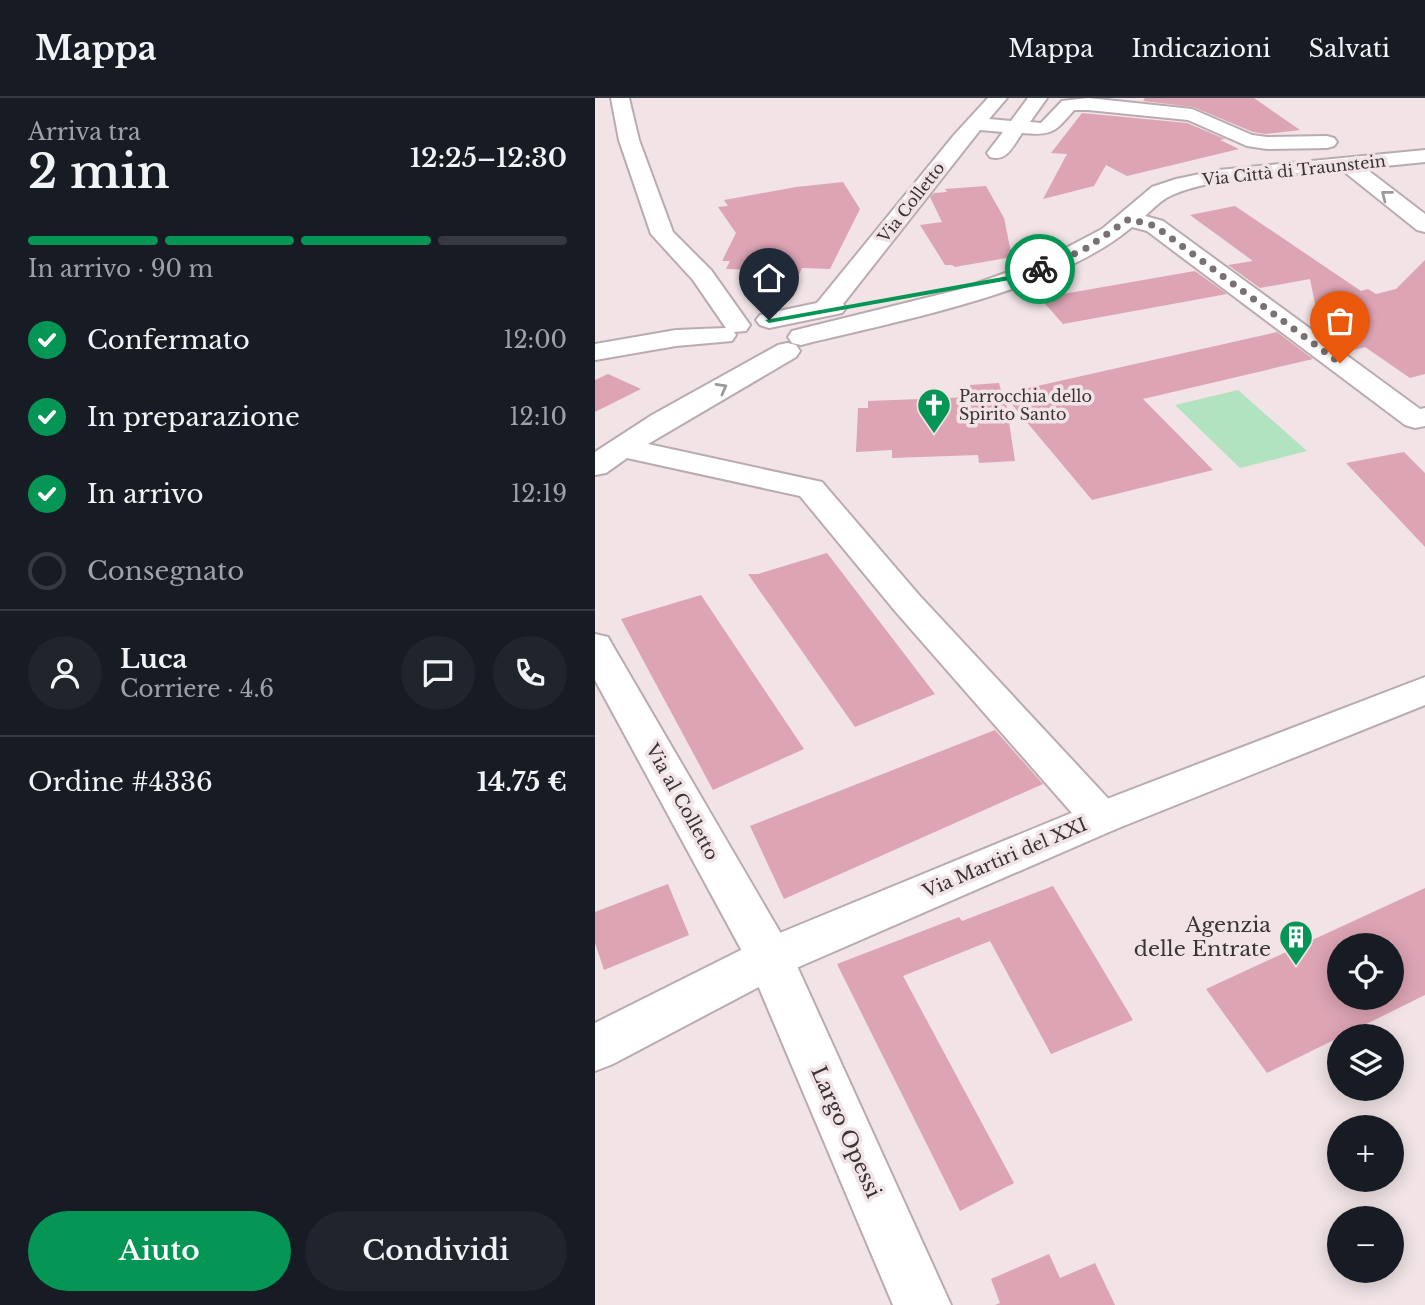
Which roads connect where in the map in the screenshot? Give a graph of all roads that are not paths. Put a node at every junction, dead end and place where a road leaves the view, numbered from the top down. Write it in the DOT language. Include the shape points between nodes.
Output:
graph roads {
  1 [pos="620,98"];
  2 [pos="998,98"];
  3 [pos="1038,98"];
  4 [pos="975,124"];
  5 [pos="1015,128"];
  6 [pos="997,153"];
  7 [pos="1425,156"];
  8 [pos="1370,162"];
  9 [pos="1347,164"];
  10 [pos="1129,219"];
  11 [pos="1425,225"];
  12 [pos="1021,276"];
  13 [pos="826,309"];
  14 [pos="769,320"];
  15 [pos="794,344"];
  16 [pos="720,346"];
  17 [pos="595,352"];
  18 [pos="662,421"];
  19 [pos="1422,421"];
  20 [pos="624,448"];
  21 [pos="595,466"];
  22 [pos="595,646"];
  23 [pos="1425,690"];
  24 [pos="1101,818"];
  25 [pos="770,958"];
  26 [pos="595,1048"];
  27 [pos="922,1305"];
  1 -- 16 [label="street" via="629,140 661,234 702,275"];
  2 -- 4 [label="street, Via Colletto"];
  3 -- 5 [label="street"];
  4 -- 5 [label="street"];
  4 -- 13 [label="street, Via Colletto"];
  5 -- 6 [label="street"];
  5 -- 8 [label="street" via="1049,127 1069,105 1101,106 1192,115 1247,140 1337,142"];
  7 -- 8 [label="street, Via Città di Traunstein"];
  8 -- 9 [label="street, Via Città di Traunstein"];
  9 -- 10 [label="street, Via Città di Traunstein" via="1219,176 1184,184 1160,192"];
  11 -- 9 [label="street, one-way"];
  10 -- 12 [label="street, Via Città di Traunstein" via="1085,249"];
  10 -- 19 [label="street" via="1155,226"];
  12 -- 13 [label="street, Via Città di Traunstein"];
  12 -- 15 [label="street, Via Città di Traunstein"];
  13 -- 14 [label="street, Via Città di Traunstein"];
  14 -- 15 [label="street" via="795,327"];
  14 -- 16 [label="street, Via Città di Traunstein"];
  15 -- 16 [label="street" via="754,358 733,355"];
  18 -- 15 [label="street, one-way"];
  16 -- 17 [label="street, Via Città di Traunstein" via="676,338"];
  16 -- 18 [label="street"];
  18 -- 20 [label="street"];
  20 -- 21 [label="street"];
  20 -- 24 [label="street" via="811,489"];
  22 -- 25 [label="street, Via al Colletto"];
  23 -- 24 [label="street, Via Martiri del XXI"];
  24 -- 25 [label="street, Via Martiri del XXI"];
  25 -- 26 [label="street, Via Martiri del XXI"];
  25 -- 27 [label="street, Largo Opessi"];
}
